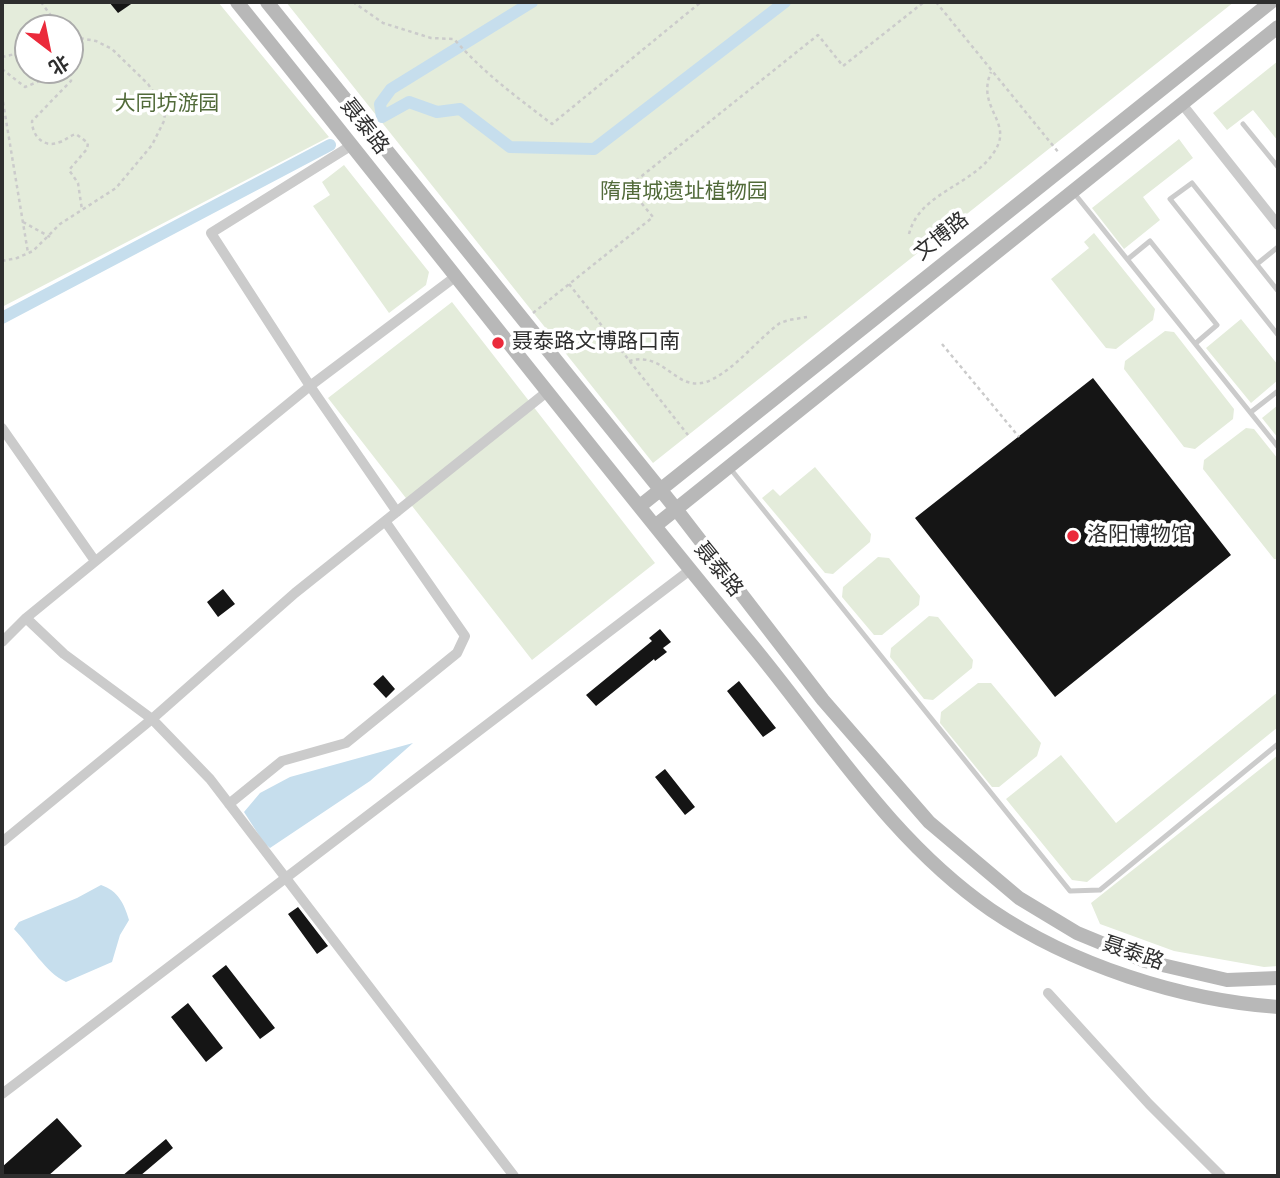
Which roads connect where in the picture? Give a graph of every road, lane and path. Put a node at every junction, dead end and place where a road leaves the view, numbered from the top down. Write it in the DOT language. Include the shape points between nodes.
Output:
graph roads {
  1 [pos="237,2"];
  2 [pos="267,2"];
  3 [pos="353,2"];
  4 [pos="701,2"];
  5 [pos="924,2"];
  6 [pos="936,2"];
  7 [pos="1271,2"];
  8 [pos="1278,27"];
  9 [pos="84,39"];
  10 [pos="2,69"];
  11 [pos="992,72"];
  12 [pos="2,83"];
  13 [pos="2,103"];
  14 [pos="1182,104"];
  15 [pos="1243,124"];
  16 [pos="352,145"];
  17 [pos="1068,164"];
  18 [pos="1278,167"];
  19 [pos="1073,191"];
  20 [pos="82,210"];
  21 [pos="23,222"];
  22 [pos="1278,225"];
  23 [pos="909,234"];
  24 [pos="50,237"];
  25 [pos="1278,247"];
  26 [pos="29,254"];
  27 [pos="1128,259"];
  28 [pos="2,261"];
  29 [pos="1256,264"];
  30 [pos="455,277"];
  31 [pos="569,284"];
  32 [pos="1278,291"];
  33 [pos="807,317"];
  34 [pos="524,321"];
  35 [pos="1278,335"];
  36 [pos="942,344"];
  37 [pos="1196,344"];
  38 [pos="629,361"];
  39 [pos="310,386"];
  40 [pos="548,391"];
  41 [pos="1278,391"];
  42 [pos="1251,412"];
  43 [pos="2,428"];
  44 [pos="688,435"];
  45 [pos="1019,437"];
  46 [pos="1278,447"];
  47 [pos="729,467"];
  48 [pos="660,490"];
  49 [pos="640,506"];
  50 [pos="676,509"];
  51 [pos="397,512"];
  52 [pos="385,522"];
  53 [pos="655,526"];
  54 [pos="95,561"];
  55 [pos="690,570"];
  56 [pos="26,618"];
  57 [pos="2,642"];
  58 [pos="152,719"];
  59 [pos="1278,744"];
  60 [pos="229,804"];
  61 [pos="2,842"];
  62 [pos="286,878"];
  63 [pos="1278,978"];
  64 [pos="1048,993"];
  65 [pos="1278,1007"];
  66 [pos="2,1094"];
  67 [pos="514,1176"];
  68 [pos="1220,1176"];
  1 -- 16 [label="main road, 聂泰路"];
  2 -- 34 [label="main road, 聂泰路"];
  3 -- 4 [label="path" via="383,23 430,38 454,39 488,76 552,124"];
  5 -- 31 [label="path" via="843,66 818,35 628,187 653,218"];
  6 -- 11 [label="path"];
  7 -- 17 [label="main road, 文博路"];
  8 -- 14 [label="main road"];
  9 -- 20 [label="path" via="112,49 148,84 163,106 164,118 135,169"];
  10 -- 20 [label="path" via="26,87 64,71 71,76 32,121 32,131 48,144 76,134 88,143 69,170 78,183"];
  11 -- 17 [label="path"];
  11 -- 23 [label="path" via="986,89 998,120 998,145 981,166 921,209"];
  12 -- 13 [label="path"];
  13 -- 21 [label="path"];
  14 -- 19 [label="main road"];
  14 -- 22 [label="street"];
  15 -- 18 [label="lane"];
  16 -- 30 [label="main road, 聂泰路"];
  16 -- 39 [label="street" via="211,233"];
  17 -- 48 [label="main road, 文博路"];
  19 -- 27 [label="lane"];
  19 -- 47 [label="main road"];
  20 -- 24 [label="path"];
  21 -- 24 [label="path"];
  21 -- 26 [label="path"];
  24 -- 26 [label="path"];
  25 -- 29 [label="lane"];
  26 -- 28 [label="path"];
  27 -- 37 [label="lane"];
  27 -- 37 [label="lane" via="1150,240 1217,324"];
  29 -- 32 [label="lane"];
  29 -- 35 [label="lane" via="1192,183 1170,200"];
  30 -- 39 [label="street"];
  30 -- 40 [label="main road, 聂泰路"];
  31 -- 34 [label="path"];
  31 -- 38 [label="path"];
  33 -- 38 [label="path" via="780,323 725,371 700,383 688,383 649,358"];
  34 -- 48 [label="main road, 聂泰路"];
  36 -- 45 [label="path"];
  37 -- 42 [label="lane"];
  38 -- 44 [label="path"];
  39 -- 51 [label="street"];
  39 -- 54 [label="street"];
  40 -- 49 [label="main road, 聂泰路"];
  40 -- 51 [label="street"];
  41 -- 42 [label="lane"];
  42 -- 46 [label="lane"];
  43 -- 54 [label="street"];
  47 -- 50 [label="main road"];
  47 -- 59 [label="lane" via="1070,891 1100,890"];
  48 -- 49 [label="main road, 文博路"];
  48 -- 50 [label="main road, 聂泰路"];
  49 -- 53 [label="main road, 聂泰路"];
  50 -- 53 [label="main road"];
  50 -- 63 [label="main road, 聂泰路" via="823,701 929,822 1019,898 1077,933 1145,961 1227,980"];
  51 -- 52 [label="street"];
  52 -- 58 [label="street" via="295,593"];
  52 -- 60 [label="street" via="465,636 457,653 345,743 282,761"];
  53 -- 55 [label="main road, 聂泰路"];
  54 -- 56 [label="street"];
  55 -- 62 [label="street"];
  55 -- 65 [label="main road, 聂泰路" via="898,827 940,871 992,911 1072,954 1144,982 1216,1000"];
  56 -- 57 [label="street"];
  56 -- 58 [label="street" via="64,653"];
  58 -- 60 [label="street"];
  58 -- 61 [label="street"];
  60 -- 62 [label="street"];
  62 -- 66 [label="street"];
  62 -- 67 [label="street"];
  64 -- 68 [label="street"];
}
